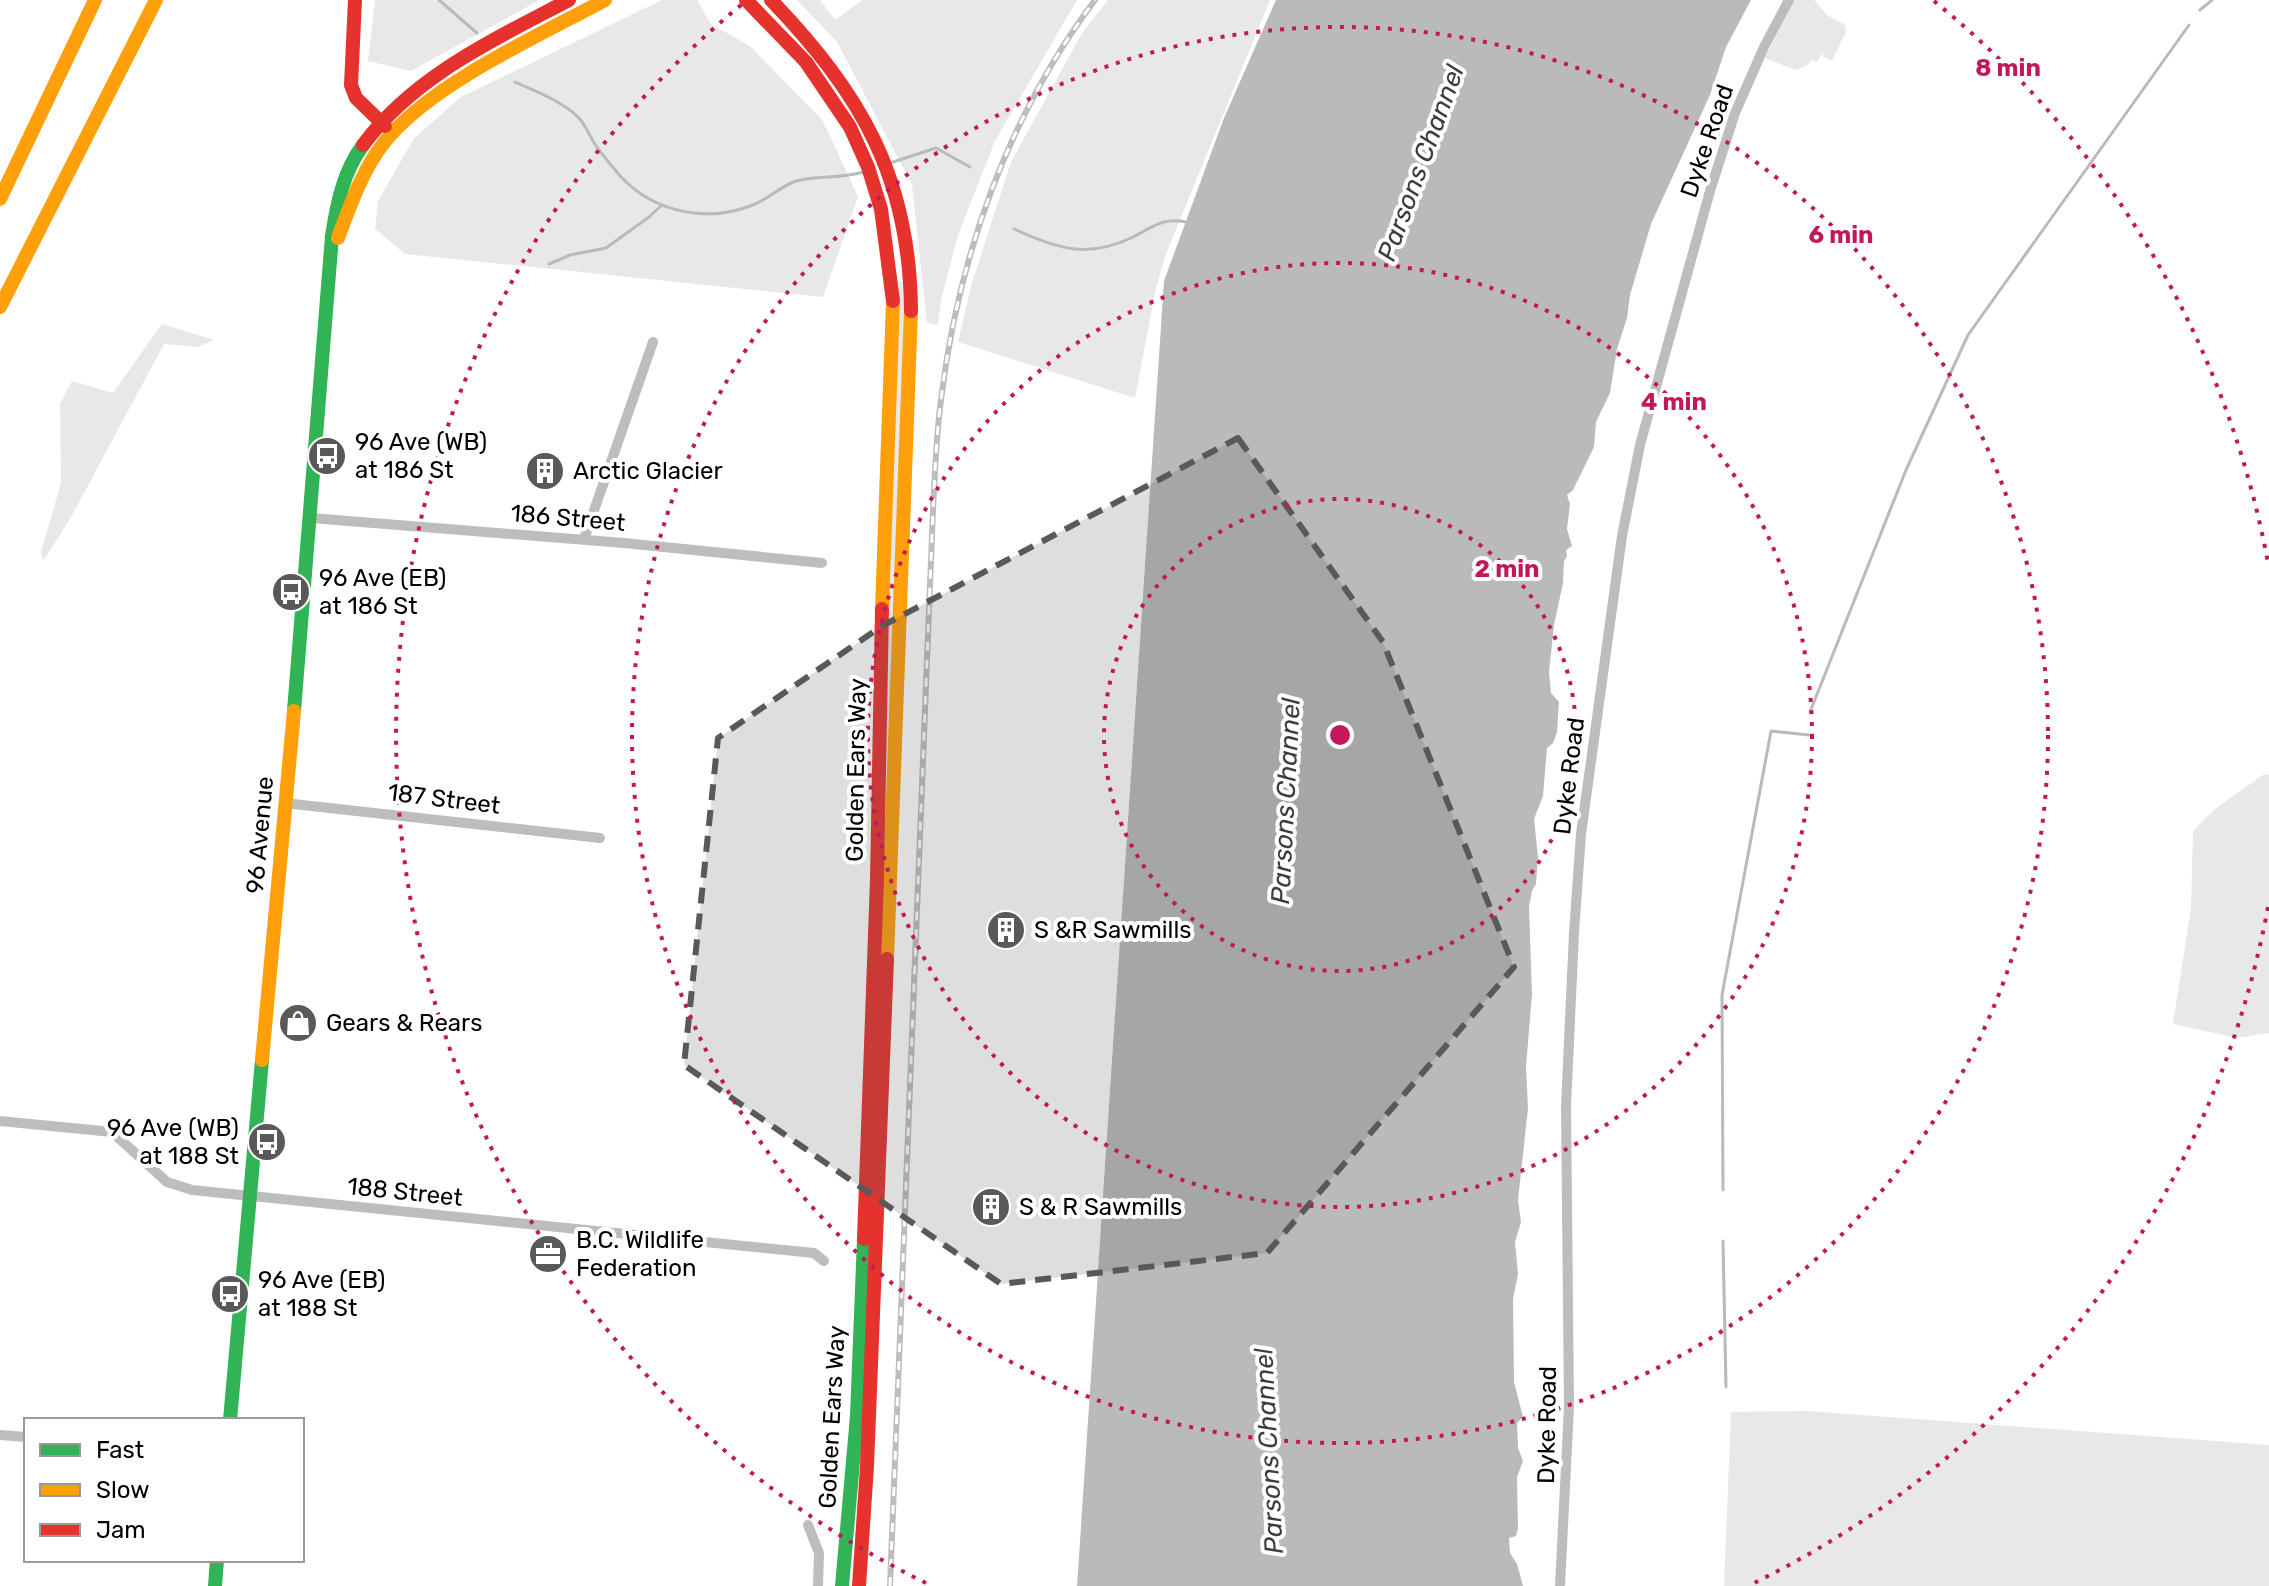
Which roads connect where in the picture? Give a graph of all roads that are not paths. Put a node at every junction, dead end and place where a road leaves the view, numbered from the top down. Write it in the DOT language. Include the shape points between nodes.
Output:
graph roads {
  1 [pos="95,0"];
  2 [pos="156,0"];
  3 [pos="355,0"];
  4 [pos="569,0"];
  5 [pos="605,0"];
  6 [pos="746,0"];
  7 [pos="771,0"];
  8 [pos="1789,0"];
  9 [pos="380,121"];
  10 [pos="392,133"];
  11 [pos="0,199"];
  12 [pos="332,253"];
  13 [pos="0,307"];
  14 [pos="653,342"];
  15 [pos="311,518"];
  16 [pos="584,539"];
  17 [pos="822,563"];
  18 [pos="284,803"];
  19 [pos="600,838"];
  20 [pos="0,1121"];
  21 [pos="250,1196"];
  22 [pos="824,1261"];
  23 [pos="230,1418"];
  24 [pos="0,1435"];
  25 [pos="24,1437"];
  26 [pos="808,1525"];
  27 [pos="217,1562"];
  28 [pos="215,1586"];
  29 [pos="818,1586"];
  30 [pos="842,1586"];
  31 [pos="859,1586"];
  32 [pos="1560,1586"];
  1 -- 11 [label="main road"];
  2 -- 13 [label="main road"];
  3 -- 9 [label="main road" via="351,85 356,98"];
  4 -- 9 [label="main road, 96 Avenue" via="453,66"];
  5 -- 10 [label="main road, 96 Avenue" via="437,95"];
  6 -- 30 [label="main road, Golden Ears Way" via="806,62 839,108 868,167 888,243 893,314 857,1416"];
  7 -- 31 [label="main road, Golden Ears Way" via="821,51 855,100 882,154 903,219 911,280"];
  8 -- 32 [label="street, Dyke Road" via="1735,113 1710,191 1640,445 1618,568 1581,834 1574,933 1566,1106 1569,1407"];
  9 -- 10 [label="main road"];
  9 -- 12 [label="main road, 96 Avenue" via="356,155 336,206"];
  10 -- 12 [label="main road, 96 Avenue" via="361,182"];
  12 -- 15 [label="main road, 96 Avenue"];
  14 -- 16 [label="street"];
  15 -- 16 [label="street, 186 Street"];
  15 -- 18 [label="main road, 96 Avenue"];
  16 -- 17 [label="street, 186 Street"];
  18 -- 19 [label="street, 187 Street"];
  18 -- 21 [label="main road, 96 Avenue"];
  20 -- 21 [label="street, 188 Street" via="112,1132 171,1184"];
  21 -- 22 [label="street, 188 Street" via="814,1253"];
  21 -- 23 [label="main road, 96 Avenue"];
  24 -- 25 [label="street"];
  26 -- 29 [label="street" via="819,1553"];
  27 -- 28 [label="main road"];
}
